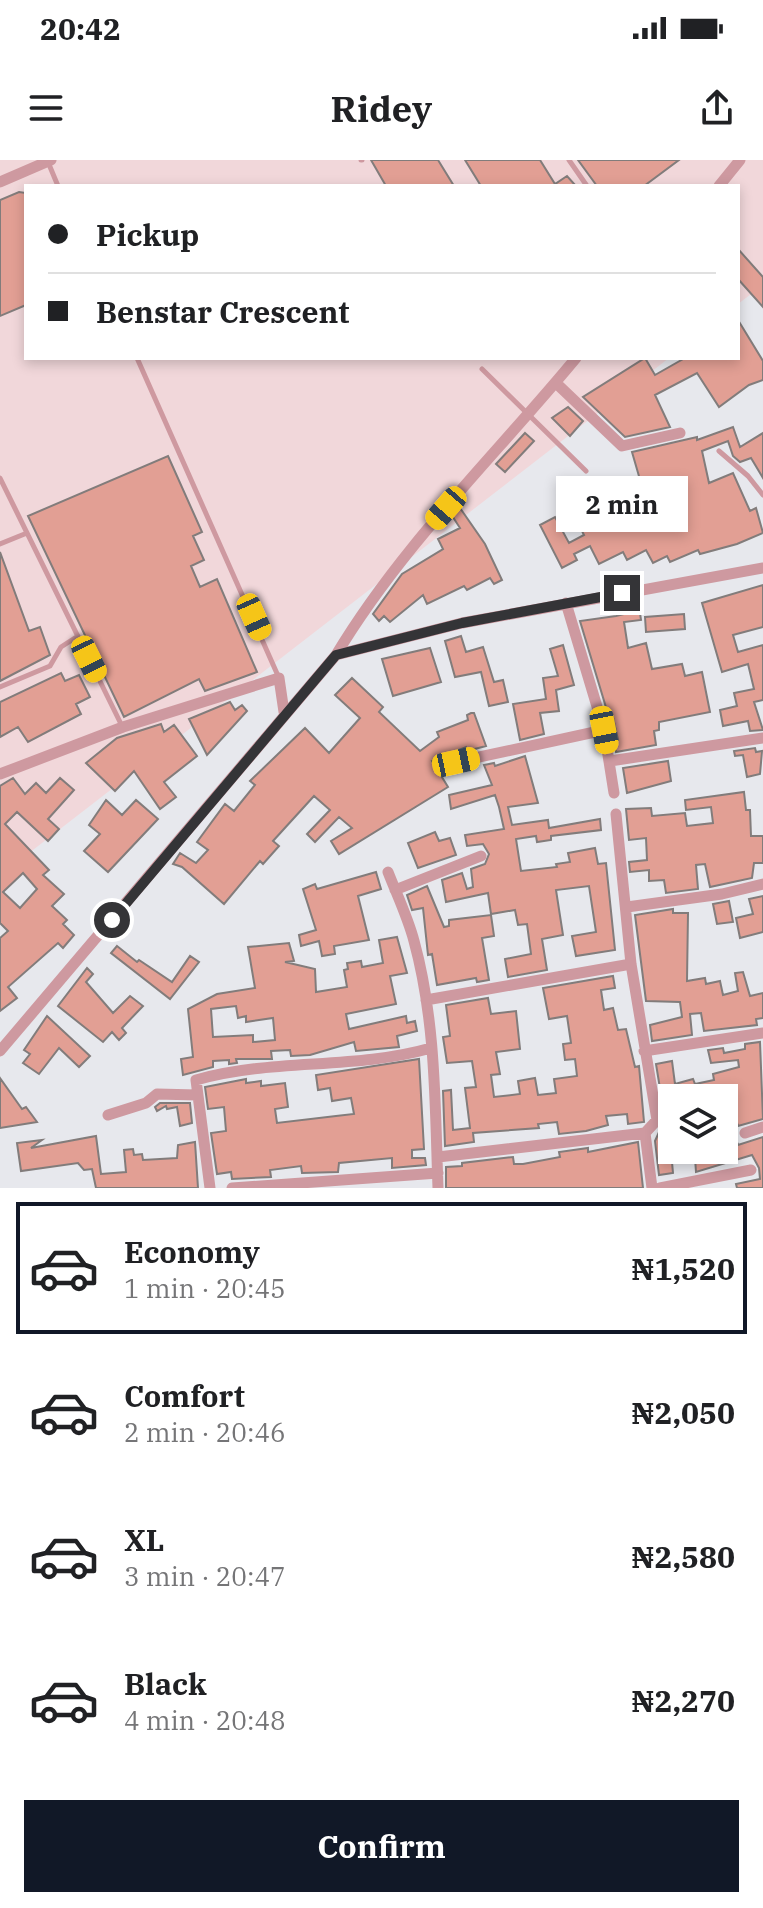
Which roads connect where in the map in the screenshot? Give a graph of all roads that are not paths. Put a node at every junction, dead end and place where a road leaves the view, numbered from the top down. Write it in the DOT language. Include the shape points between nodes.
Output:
graph roads {
  1 [pos="569,160"];
  2 [pos="740,160"];
  3 [pos="49,161"];
  4 [pos="0,182"];
  5 [pos="57,184"];
  6 [pos="586,184"];
  7 [pos="721,184"];
  8 [pos="138,360"];
  9 [pos="574,360"];
  10 [pos="482,369"];
  11 [pos="556,383"];
  12 [pos="527,415"];
  13 [pos="680,433"];
  14 [pos="719,451"];
  15 [pos="586,471"];
  16 [pos="0,478"];
  17 [pos="763,495"];
  18 [pos="27,533"];
  19 [pos="0,544"];
  20 [pos="763,568"];
  21 [pos="566,603"];
  22 [pos="78,636"];
  23 [pos="336,655"];
  24 [pos="279,678"];
  25 [pos="0,687"];
  26 [pos="284,712"];
  27 [pos="123,727"];
  28 [pos="604,730"];
  29 [pos="763,738"];
  30 [pos="610,761"];
  31 [pos="456,762"];
  32 [pos="0,774"];
  33 [pos="614,793"];
  34 [pos="616,814"];
  35 [pos="481,856"];
  36 [pos="388,872"];
  37 [pos="763,884"];
  38 [pos="395,890"];
  39 [pos="627,907"];
  40 [pos="631,964"];
  41 [pos="426,1000"];
  42 [pos="763,1033"];
  43 [pos="431,1048"];
  44 [pos="0,1051"];
  45 [pos="644,1051"];
  46 [pos="197,1095"];
  47 [pos="108,1115"];
  48 [pos="763,1127"];
  49 [pos="645,1133"];
  50 [pos="745,1133"];
  51 [pos="438,1157"];
  52 [pos="751,1170"];
  53 [pos="438,1173"];
  54 [pos="210,1188"];
  55 [pos="232,1188"];
  56 [pos="438,1188"];
  57 [pos="652,1188"];
  58 [pos="660,1188"];
  1 -- 6 [label="lane"];
  2 -- 7 [label="street"];
  3 -- 4 [label="street"];
  3 -- 5 [label="lane"];
  8 -- 24 [label="lane"];
  9 -- 11 [label="street"];
  10 -- 12 [label="lane"];
  11 -- 12 [label="street"];
  11 -- 13 [label="street" via="622,446"];
  12 -- 15 [label="lane"];
  12 -- 23 [label="street" via="378,589"];
  14 -- 17 [label="lane"];
  16 -- 18 [label="lane"];
  18 -- 19 [label="lane"];
  18 -- 22 [label="lane"];
  20 -- 21 [label="street"];
  21 -- 23 [label="street"];
  21 -- 28 [label="street"];
  22 -- 25 [label="lane" via="61,647 50,666"];
  22 -- 27 [label="lane"];
  23 -- 26 [label="street"];
  24 -- 26 [label="street"];
  24 -- 27 [label="street"];
  26 -- 44 [label="street"];
  27 -- 32 [label="street"];
  28 -- 30 [label="street"];
  28 -- 31 [label="street"];
  29 -- 30 [label="street"];
  30 -- 33 [label="street"];
  34 -- 39 [label="street"];
  35 -- 38 [label="street"];
  36 -- 38 [label="street"];
  37 -- 39 [label="street"];
  38 -- 41 [label="street" via="414,941"];
  39 -- 40 [label="street"];
  40 -- 41 [label="street"];
  40 -- 45 [label="street"];
  41 -- 43 [label="street"];
  42 -- 45 [label="street"];
  43 -- 46 [label="street" via="376,1061 267,1068 201,1079 196,1082"];
  43 -- 51 [label="street"];
  45 -- 49 [label="street" via="657,1120"];
  46 -- 47 [label="street" via="157,1094"];
  46 -- 54 [label="street"];
  48 -- 50 [label="street"];
  49 -- 51 [label="street"];
  49 -- 57 [label="street"];
  51 -- 53 [label="street"];
  52 -- 58 [label="street"];
  53 -- 55 [label="street"];
  53 -- 56 [label="street"];
}
